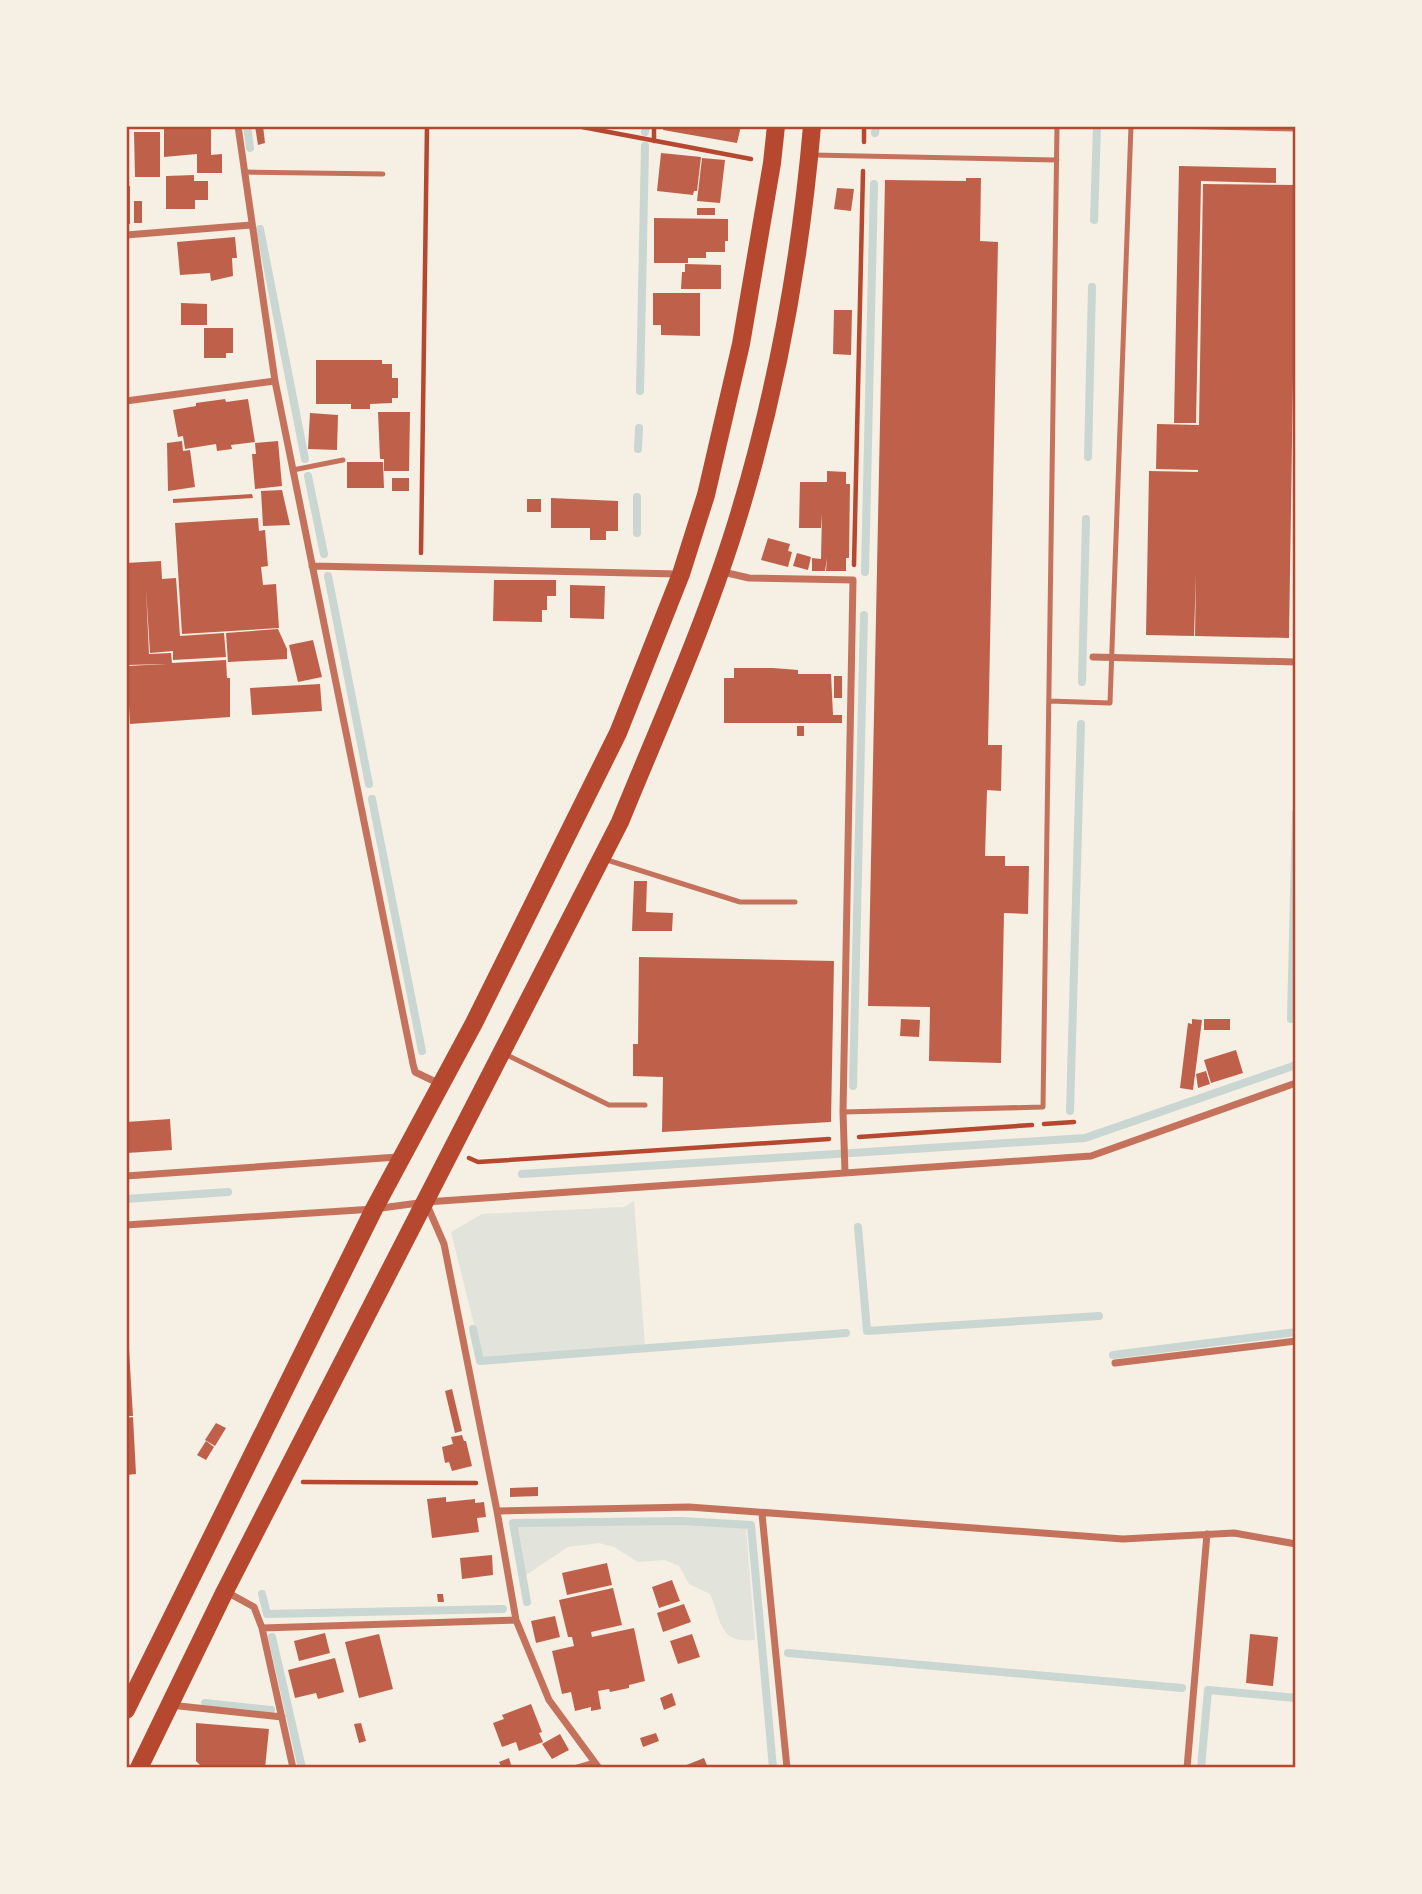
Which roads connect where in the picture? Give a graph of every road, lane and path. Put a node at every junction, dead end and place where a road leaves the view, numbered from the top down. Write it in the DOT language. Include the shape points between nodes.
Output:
graph roads {
  1 [pos="238,126"];
  2 [pos="427,126"];
  3 [pos="577,126"];
  4 [pos="654,126"];
  5 [pos="776,126"];
  6 [pos="812,126"];
  7 [pos="864,126"];
  8 [pos="1058,126"];
  9 [pos="1131,126"];
  10 [pos="1168,126"];
  11 [pos="1296,129"];
  12 [pos="654,141"];
  13 [pos="809,155"];
  14 [pos="864,156"];
  15 [pos="1057,160"];
  16 [pos="772,163"];
  17 [pos="244,172"];
  18 [pos="383,174"];
  19 [pos="251,225"];
  20 [pos="126,235"];
  21 [pos="275,381"];
  22 [pos="126,401"];
  23 [pos="343,460"];
  24 [pos="293,470"];
  25 [pos="312,566"];
  26 [pos="421,568"];
  27 [pos="720,571"];
  28 [pos="681,574"];
  29 [pos="853,580"];
  30 [pos="1093,657"];
  31 [pos="1112,658"];
  32 [pos="1296,662"];
  33 [pos="1049,701"];
  34 [pos="601,859"];
  35 [pos="795,902"];
  36 [pos="502,1053"];
  37 [pos="1296,1083"];
  38 [pos="441,1085"];
  39 [pos="645,1105"];
  40 [pos="843,1112"];
  41 [pos="1074,1122"];
  42 [pos="843,1140"];
  43 [pos="452,1150"];
  44 [pos="402,1157"];
  45 [pos="845,1168"];
  46 [pos="126,1176"];
  47 [pos="426,1202"];
  48 [pos="374,1209"];
  49 [pos="126,1225"];
  50 [pos="1296,1341"];
  51 [pos="1115,1363"];
  52 [pos="281,1482"];
  53 [pos="491,1483"];
  54 [pos="497,1511"];
  55 [pos="762,1514"];
  56 [pos="1207,1534"];
  57 [pos="1296,1544"];
  58 [pos="225,1591"];
  59 [pos="516,1620"];
  60 [pos="262,1628"];
  61 [pos="170,1704"];
  62 [pos="127,1706"];
  63 [pos="282,1717"];
  64 [pos="596,1765"];
  65 [pos="139,1768"];
  66 [pos="293,1768"];
  67 [pos="577,1768"];
  68 [pos="787,1768"];
  69 [pos="1187,1768"];
  1 -- 17 [label="street"];
  2 -- 26 [label="path"];
  3 -- 12 [label="path"];
  4 -- 12 [label="path"];
  5 -- 16 [label="main road"];
  6 -- 13 [label="main road"];
  7 -- 14 [label="path"];
  8 -- 15 [label="lane"];
  9 -- 31 [label="lane"];
  10 -- 11 [label="lane"];
  12 -- 16 [label="path"];
  13 -- 14 [label="lane"];
  13 -- 27 [label="main road" via="789,301 741,509"];
  14 -- 15 [label="lane"];
  14 -- 29 [label="path"];
  15 -- 33 [label="lane"];
  16 -- 28 [label="main road" via="741,344 706,495"];
  17 -- 18 [label="lane"];
  17 -- 19 [label="street"];
  19 -- 20 [label="street"];
  19 -- 21 [label="street"];
  21 -- 22 [label="street"];
  21 -- 24 [label="street"];
  23 -- 24 [label="lane"];
  24 -- 25 [label="street"];
  25 -- 26 [label="street"];
  25 -- 38 [label="street" via="415,1072"];
  26 -- 28 [label="street"];
  27 -- 29 [label="street" via="749,578"];
  27 -- 34 [label="main road" via="664,718"];
  28 -- 38 [label="main road" via="618,733"];
  29 -- 40 [label="street"];
  30 -- 31 [label="street"];
  31 -- 32 [label="street"];
  31 -- 33 [label="lane" via="1110,703"];
  33 -- 40 [label="lane" via="1043,1107"];
  34 -- 35 [label="lane" via="740,902"];
  34 -- 36 [label="main road"];
  36 -- 39 [label="lane" via="609,1105"];
  36 -- 43 [label="main road"];
  37 -- 45 [label="street" via="1091,1156"];
  38 -- 44 [label="main road"];
  40 -- 42 [label="street"];
  41 -- 42 [label="path"];
  42 -- 43 [label="path" via="478,1162"];
  42 -- 45 [label="street"];
  43 -- 47 [label="main road"];
  44 -- 46 [label="street"];
  44 -- 48 [label="main road"];
  45 -- 47 [label="street"];
  47 -- 48 [label="street"];
  47 -- 52 [label="main road"];
  47 -- 53 [label="street" via="444,1244"];
  48 -- 49 [label="street"];
  48 -- 62 [label="main road"];
  50 -- 51 [label="street"];
  52 -- 53 [label="path"];
  52 -- 58 [label="main road"];
  53 -- 54 [label="street"];
  54 -- 55 [label="street" via="690,1507"];
  54 -- 59 [label="street"];
  55 -- 56 [label="street" via="1123,1539"];
  55 -- 68 [label="street"];
  56 -- 57 [label="street" via="1234,1532"];
  56 -- 69 [label="street"];
  58 -- 60 [label="street" via="254,1607"];
  58 -- 61 [label="main road"];
  59 -- 60 [label="street"];
  59 -- 64 [label="street" via="549,1700"];
  60 -- 63 [label="street"];
  61 -- 63 [label="street"];
  61 -- 65 [label="main road"];
  63 -- 66 [label="street"];
  64 -- 67 [label="street"];
}
